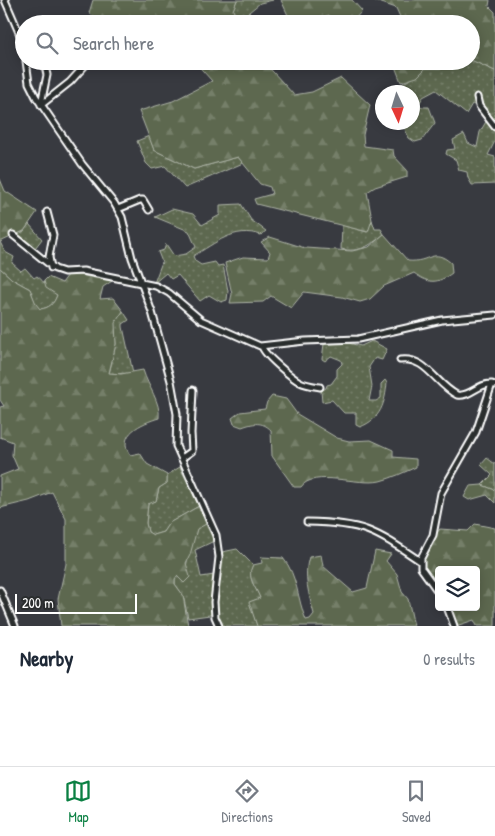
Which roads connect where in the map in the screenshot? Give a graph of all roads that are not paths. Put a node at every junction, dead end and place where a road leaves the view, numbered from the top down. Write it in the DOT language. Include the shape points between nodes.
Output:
graph roads {
  1 [pos="5,0"];
  2 [pos="15,23"];
  3 [pos="27,70"];
  4 [pos="46,70"];
  5 [pos="81,70"];
  6 [pos="477,98"];
  7 [pos="41,104"];
  8 [pos="495,127"];
  9 [pos="118,209"];
  10 [pos="149,210"];
  11 [pos="48,212"];
  12 [pos="13,235"];
  13 [pos="51,268"];
  14 [pos="142,282"];
  15 [pos="495,315"];
  16 [pos="262,346"];
  17 [pos="400,360"];
  18 [pos="494,384"];
  19 [pos="320,387"];
  20 [pos="193,390"];
  21 [pos="468,394"];
  22 [pos="465,402"];
  23 [pos="182,458"];
  24 [pos="306,522"];
  25 [pos="420,561"];
  26 [pos="435,588"];
  27 [pos="0,590"];
  28 [pos="448,611"];
  29 [pos="15,626"];
  30 [pos="219,626"];
  31 [pos="454,626"];
  1 -- 2 [label="street"];
  3 -- 7 [label="street" via="29,83"];
  4 -- 7 [label="street"];
  5 -- 7 [label="street"];
  6 -- 8 [label="street" via="479,106"];
  7 -- 9 [label="street"];
  9 -- 10 [label="street" via="143,200"];
  9 -- 14 [label="street"];
  11 -- 13 [label="street" via="53,235 49,257"];
  12 -- 13 [label="street"];
  13 -- 14 [label="street"];
  14 -- 16 [label="street" via="163,289 216,328"];
  14 -- 23 [label="street" via="176,404 176,446"];
  15 -- 16 [label="street" via="442,320 358,339"];
  16 -- 19 [label="street" via="264,353 294,379"];
  17 -- 21 [label="street" via="417,361 453,393"];
  18 -- 21 [label="street" via="480,386"];
  18 -- 25 [label="street" via="476,432 441,493 432,535"];
  20 -- 23 [label="street" via="192,451"];
  21 -- 22 [label="street"];
  23 -- 30 [label="street" via="216,535 219,557 214,602"];
  24 -- 25 [label="street" via="362,527 391,540"];
  25 -- 26 [label="street"];
  27 -- 29 [label="street"];
  28 -- 31 [label="street"];
}
